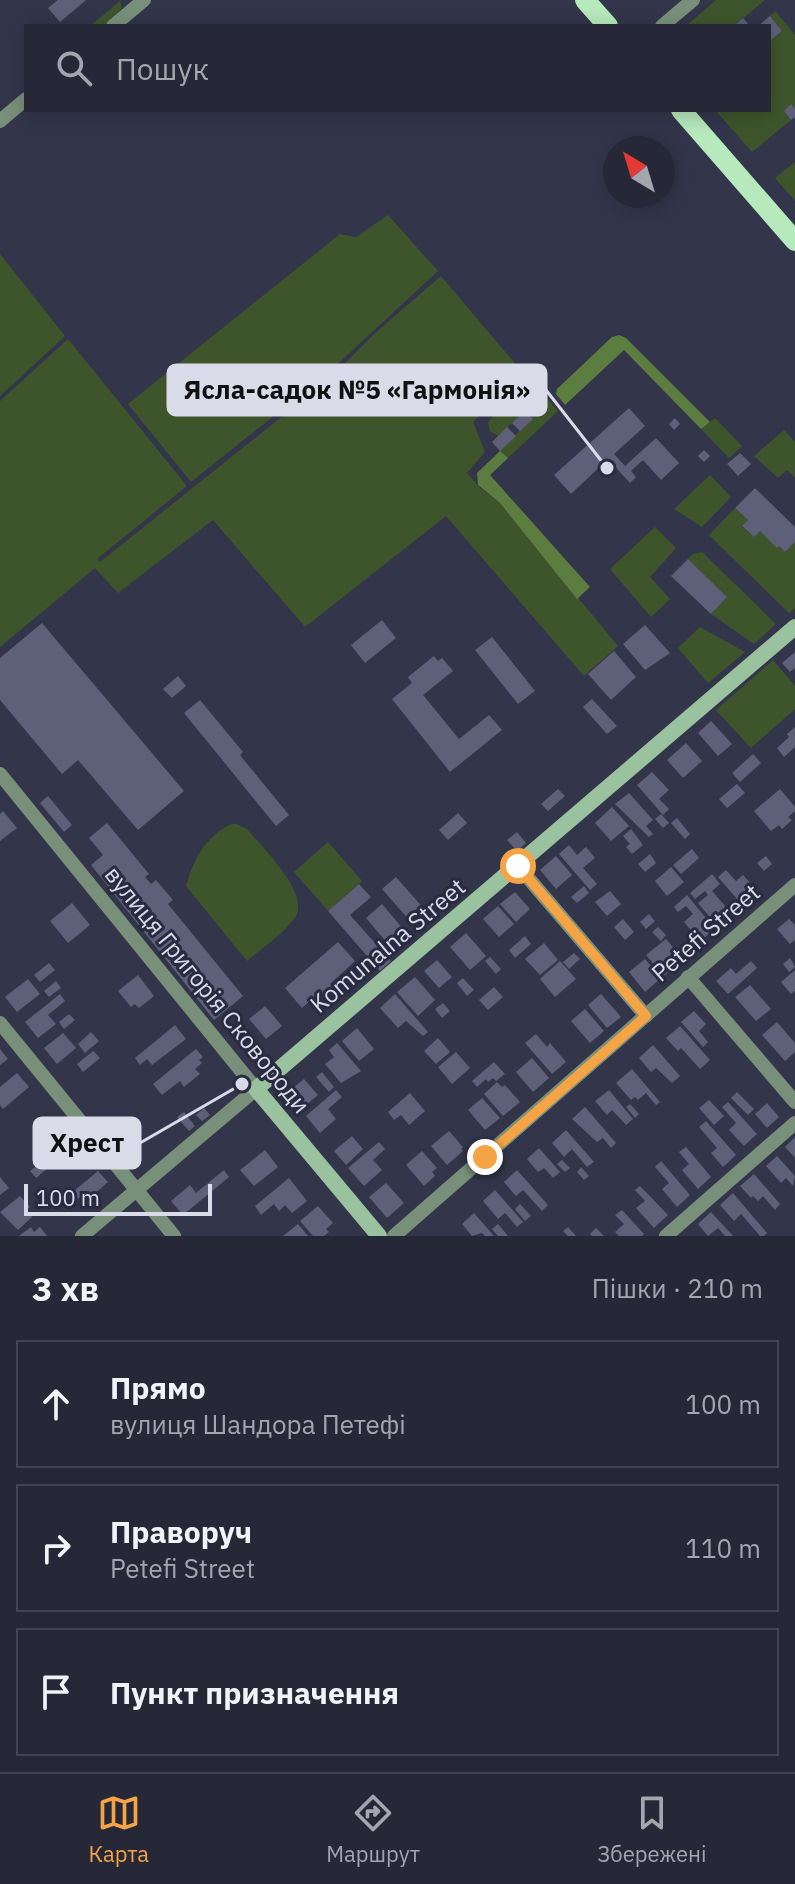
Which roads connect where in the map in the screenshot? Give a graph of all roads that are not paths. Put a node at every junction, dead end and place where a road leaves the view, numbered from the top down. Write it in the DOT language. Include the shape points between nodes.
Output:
graph roads {
  1 [pos="144,0"];
  2 [pos="585,0"];
  3 [pos="693,0"];
  4 [pos="115,24"];
  5 [pos="606,24"];
  6 [pos="664,24"];
  7 [pos="24,101"];
  8 [pos="683,112"];
  9 [pos="0,121"];
  10 [pos="795,241"];
  11 [pos="795,627"];
  12 [pos="0,774"];
  13 [pos="518,866"];
  14 [pos="793,892"];
  15 [pos="688,977"];
  16 [pos="646,1016"];
  17 [pos="0,1023"];
  18 [pos="256,1089"];
  19 [pos="795,1102"];
  20 [pos="795,1123"];
  21 [pos="136,1191"];
  22 [pos="82,1236"];
  23 [pos="174,1236"];
  24 [pos="379,1236"];
  25 [pos="394,1236"];
  26 [pos="666,1236"];
  1 -- 4 [label="street"];
  2 -- 5 [label="main road"];
  3 -- 6 [label="street"];
  7 -- 9 [label="street"];
  8 -- 10 [label="main road"];
  11 -- 13 [label="main road, Komunalna Street"];
  12 -- 18 [label="street, вулиця Григорія Сковороди"];
  13 -- 16 [label="street"];
  13 -- 18 [label="main road, Komunalna Street"];
  14 -- 15 [label="street, Petefi Street"];
  15 -- 16 [label="street, Petefi Street"];
  15 -- 19 [label="street"];
  16 -- 25 [label="street, Petefi Street"];
  17 -- 21 [label="street"];
  18 -- 21 [label="street, Komunalna Street"];
  18 -- 24 [label="main road, вулиця Григорія Сковороди"];
  20 -- 26 [label="street"];
  21 -- 22 [label="street, Komunalna Street"];
  21 -- 23 [label="street"];
}
